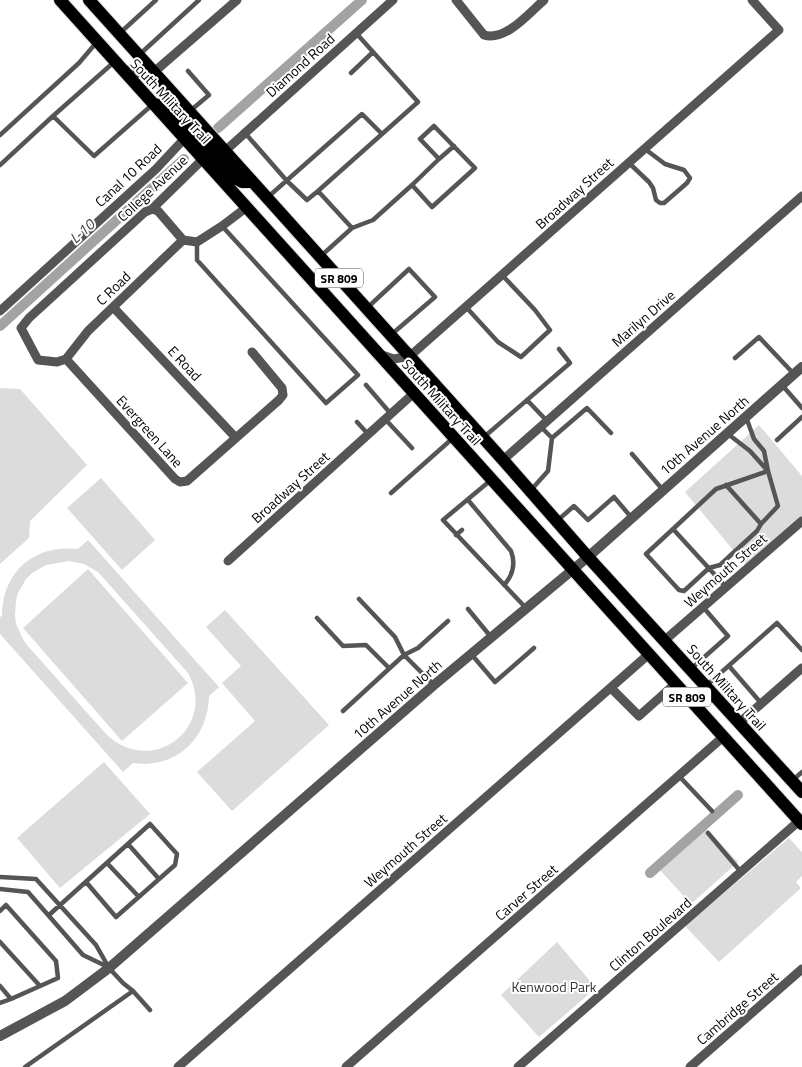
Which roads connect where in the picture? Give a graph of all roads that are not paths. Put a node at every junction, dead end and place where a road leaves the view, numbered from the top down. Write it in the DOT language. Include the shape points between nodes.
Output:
graph roads {
  1 [pos="60,0"];
  2 [pos="89,0"];
  3 [pos="156,0"];
  4 [pos="198,0"];
  5 [pos="237,0"];
  6 [pos="393,0"];
  7 [pos="456,0"];
  8 [pos="544,0"];
  9 [pos="752,0"];
  10 [pos="119,34"];
  11 [pos="356,34"];
  12 [pos="97,42"];
  13 [pos="373,52"];
  14 [pos="139,55"];
  15 [pos="117,65"];
  16 [pos="188,71"];
  17 [pos="154,72"];
  18 [pos="351,73"];
  19 [pos="153,104"];
  20 [pos="189,112"];
  21 [pos="53,116"];
  22 [pos="245,133"];
  23 [pos="382,134"];
  24 [pos="0,135"];
  25 [pos="185,138"];
  26 [pos="454,146"];
  27 [pos="645,149"];
  28 [pos="225,151"];
  29 [pos="204,159"];
  30 [pos="439,160"];
  31 [pos="628,163"];
  32 [pos="0,165"];
  33 [pos="287,181"];
  34 [pos="253,182"];
  35 [pos="412,185"];
  36 [pos="318,191"];
  37 [pos="802,196"];
  38 [pos="267,198"];
  39 [pos="247,207"];
  40 [pos="152,209"];
  41 [pos="222,226"];
  42 [pos="352,228"];
  43 [pos="183,240"];
  44 [pos="198,242"];
  45 [pos="320,256"];
  46 [pos="502,275"];
  47 [pos="113,307"];
  48 [pos="466,307"];
  49 [pos="367,308"];
  50 [pos="0,310"];
  51 [pos="391,335"];
  52 [pos="559,349"];
  53 [pos="252,352"];
  54 [pos="379,354"];
  55 [pos="410,356"];
  56 [pos="736,358"];
  57 [pos="66,359"];
  58 [pos="798,371"];
  59 [pos="366,385"];
  60 [pos="782,385"];
  61 [pos="414,393"];
  62 [pos="527,400"];
  63 [pos="802,408"];
  64 [pos="388,417"];
  65 [pos="746,417"];
  66 [pos="802,417"];
  67 [pos="357,422"];
  68 [pos="544,423"];
  69 [pos="611,433"];
  70 [pos="368,434"];
  71 [pos="726,434"];
  72 [pos="454,437"];
  73 [pos="483,437"];
  74 [pos="236,438"];
  75 [pos="552,438"];
  76 [pos="777,440"];
  77 [pos="412,448"];
  78 [pos="632,454"];
  79 [pos="503,460"];
  80 [pos="768,471"];
  81 [pos="492,479"];
  82 [pos="726,485"];
  83 [pos="662,490"];
  84 [pos="530,491"];
  85 [pos="391,493"];
  86 [pos="468,500"];
  87 [pos="480,515"];
  88 [pos="632,518"];
  89 [pos="475,519"];
  90 [pos="557,521"];
  91 [pos="802,521"];
  92 [pos="761,524"];
  93 [pos="673,529"];
  94 [pos="462,530"];
  95 [pos="456,535"];
  96 [pos="684,541"];
  97 [pos="680,546"];
  98 [pos="482,552"];
  99 [pos="697,555"];
  100 [pos="477,556"];
  101 [pos="588,557"];
  102 [pos="692,559"];
  103 [pos="228,561"];
  104 [pos="490,562"];
  105 [pos="662,562"];
  106 [pos="486,566"];
  107 [pos="657,567"];
  108 [pos="709,568"];
  109 [pos="573,569"];
  110 [pos="675,576"];
  111 [pos="670,580"];
  112 [pos="504,585"];
  113 [pos="726,587"];
  114 [pos="359,599"];
  115 [pos="703,607"];
  116 [pos="526,608"];
  117 [pos="468,609"];
  118 [pos="317,618"];
  119 [pos="448,621"];
  120 [pos="491,637"];
  121 [pos="665,640"];
  122 [pos="534,648"];
  123 [pos="802,650"];
  124 [pos="404,654"];
  125 [pos="471,654"];
  126 [pos="649,654"];
  127 [pos="729,666"];
  128 [pos="389,668"];
  129 [pos="802,668"];
  130 [pos="691,669"];
  131 [pos="676,683"];
  132 [pos="434,684"];
  133 [pos="706,686"];
  134 [pos="611,688"];
  135 [pos="761,703"];
  136 [pos="342,711"];
  137 [pos="740,723"];
  138 [pos="724,737"];
  139 [pos="802,772"];
  140 [pos="679,776"];
  141 [pos="792,781"];
  142 [pos="802,792"];
  143 [pos="712,811"];
  144 [pos="801,822"];
  145 [pos="708,833"];
  146 [pos="128,844"];
  147 [pos="107,862"];
  148 [pos="741,872"];
  149 [pos="0,877"];
  150 [pos="159,879"];
  151 [pos="86,882"];
  152 [pos="0,889"];
  153 [pos="139,897"];
  154 [pos="60,905"];
  155 [pos="0,911"];
  156 [pos="49,915"];
  157 [pos="0,942"];
  158 [pos="109,968"];
  159 [pos="802,969"];
  160 [pos="0,986"];
  161 [pos="40,986"];
  162 [pos="133,991"];
  163 [pos="11,998"];
  164 [pos="0,1003"];
  165 [pos="150,1010"];
  166 [pos="0,1036"];
  167 [pos="25,1067"];
  168 [pos="178,1067"];
  169 [pos="346,1067"];
  170 [pos="518,1067"];
  171 [pos="690,1067"];
  1 -- 12 [label="main road, South Military Trail / SR 809"];
  2 -- 10 [label="main road, South Military Trail / SR 809"];
  3 -- 10 [label="lane"];
  4 -- 14 [label="lane"];
  5 -- 17 [label="street"];
  6 -- 11 [label="street, Diamond Road"];
  7 -- 8 [label="street" via="484,35 496,36 506,33"];
  9 -- 27 [label="street, Broadway Street" via="779,30"];
  10 -- 14 [label="main road, South Military Trail / SR 809"];
  11 -- 13 [label="lane"];
  11 -- 22 [label="street, Diamond Road"];
  12 -- 15 [label="main road, South Military Trail / SR 809"];
  12 -- 24 [label="lane" via="79,63"];
  13 -- 18 [label="lane"];
  13 -- 23 [label="lane" via="418,102"];
  14 -- 17 [label="main road, South Military Trail / SR 809"];
  15 -- 17 [label="street" via="136,73"];
  15 -- 19 [label="main road, South Military Trail / SR 809"];
  15 -- 21 [label="lane"];
  16 -- 20 [label="lane" via="208,95"];
  17 -- 20 [label="main road, South Military Trail / SR 809"];
  19 -- 21 [label="lane" via="94,156"];
  19 -- 25 [label="main road, South Military Trail / SR 809"];
  19 -- 34 [label="main road" via="172,110 233,177 242,182"];
  20 -- 28 [label="main road, South Military Trail / SR 809"];
  21 -- 32 [label="lane"];
  22 -- 28 [label="street, Diamond Road"];
  22 -- 33 [label="lane"];
  23 -- 33 [label="lane" via="362,114"];
  23 -- 36 [label="lane"];
  25 -- 29 [label="main road, South Military Trail / SR 809"];
  25 -- 50 [label="street, Canal 10 Road" via="156,169"];
  26 -- 30 [label="lane"];
  26 -- 30 [label="lane" via="434,126 420,139"];
  26 -- 35 [label="lane" via="475,168 432,207"];
  27 -- 31 [label="street, Broadway Street"];
  27 -- 31 [label="lane" via="664,164 684,170 690,178 687,183 660,203 649,182"];
  28 -- 34 [label="main road, South Military Trail / SR 809"];
  29 -- 39 [label="main road, South Military Trail / SR 809"];
  29 -- 40 [label="street, College Avenue"];
  30 -- 35 [label="lane"];
  31 -- 46 [label="street, Broadway Street"];
  33 -- 36 [label="lane" via="307,200"];
  33 -- 38 [label="lane"];
  34 -- 38 [label="main road, South Military Trail / SR 809"];
  35 -- 42 [label="lane" via="374,220"];
  36 -- 42 [label="lane"];
  37 -- 68 [label="street, Marilyn Drive"];
  38 -- 45 [label="main road, South Military Trail / SR 809"];
  39 -- 41 [label="street"];
  39 -- 54 [label="main road, South Military Trail / SR 809"];
  40 -- 43 [label="street" via="158,211"];
  40 -- 57 [label="street, College Avenue" via="21,328 38,360 57,362"];
  41 -- 44 [label="street"];
  41 -- 44 [label="lane" via="358,375 326,403 197,260"];
  42 -- 45 [label="lane"];
  43 -- 44 [label="street"];
  43 -- 47 [label="street, C Road"];
  45 -- 49 [label="main road, South Military Trail / SR 809"];
  46 -- 48 [label="street, Broadway Street"];
  46 -- 48 [label="lane" via="550,330 521,357 498,342"];
  47 -- 57 [label="street, C Road"];
  47 -- 74 [label="street, E Road"];
  48 -- 55 [label="street, Broadway Street"];
  49 -- 51 [label="main road, South Military Trail / SR 809"];
  49 -- 51 [label="lane" via="409,269 435,296"];
  51 -- 55 [label="main road, South Military Trail / SR 809"];
  52 -- 62 [label="lane" via="570,363"];
  53 -- 74 [label="street, Evergreen Lane" via="282,388 282,395"];
  54 -- 55 [label="street" via="394,359"];
  54 -- 61 [label="main road, South Military Trail / SR 809"];
  55 -- 73 [label="main road, South Military Trail / SR 809"];
  56 -- 58 [label="lane" via="759,337"];
  57 -- 74 [label="street, Evergreen Lane" via="180,482 187,481"];
  58 -- 60 [label="street, 10th Avenue North"];
  59 -- 64 [label="lane"];
  60 -- 63 [label="lane"];
  60 -- 65 [label="street, 10th Avenue North"];
  61 -- 64 [label="street, Broadway Street"];
  61 -- 72 [label="main road, South Military Trail / SR 809"];
  62 -- 68 [label="lane"];
  62 -- 73 [label="lane"];
  64 -- 70 [label="street, Broadway Street"];
  64 -- 77 [label="lane"];
  65 -- 71 [label="street, 10th Avenue North"];
  65 -- 80 [label="lane" via="754,439 764,451"];
  66 -- 76 [label="lane"];
  67 -- 70 [label="lane"];
  68 -- 75 [label="lane"];
  68 -- 79 [label="street, Marilyn Drive"];
  69 -- 75 [label="lane" via="587,408"];
  70 -- 103 [label="street, Broadway Street"];
  71 -- 80 [label="lane" via="750,451"];
  71 -- 83 [label="street, 10th Avenue North"];
  72 -- 81 [label="main road, South Military Trail / SR 809"];
  72 -- 85 [label="lane"];
  73 -- 79 [label="main road, South Military Trail / SR 809"];
  75 -- 84 [label="lane" via="548,471"];
  78 -- 83 [label="lane"];
  79 -- 84 [label="main road, South Military Trail / SR 809"];
  80 -- 82 [label="lane"];
  80 -- 92 [label="lane" via="778,506"];
  81 -- 86 [label="lane"];
  81 -- 109 [label="main road, South Military Trail / SR 809"];
  82 -- 92 [label="lane"];
  82 -- 93 [label="lane" via="716,489"];
  83 -- 88 [label="street, 10th Avenue North"];
  84 -- 90 [label="main road, South Military Trail / SR 809"];
  86 -- 87 [label="lane"];
  86 -- 95 [label="lane" via="443,520"];
  87 -- 89 [label="lane"];
  87 -- 112 [label="lane" via="514,559 511,576"];
  88 -- 90 [label="lane" via="614,498 588,520 574,506"];
  88 -- 101 [label="street, 10th Avenue North"];
  90 -- 101 [label="main road, South Military Trail / SR 809"];
  91 -- 113 [label="street, Weymouth Street"];
  92 -- 108 [label="lane" via="720,565"];
  93 -- 96 [label="lane"];
  93 -- 107 [label="lane" via="646,554"];
  94 -- 95 [label="lane"];
  95 -- 100 [label="lane"];
  96 -- 97 [label="lane"];
  96 -- 99 [label="lane"];
  98 -- 100 [label="lane"];
  99 -- 102 [label="lane"];
  99 -- 108 [label="lane"];
  100 -- 106 [label="lane"];
  101 -- 109 [label="street, 10th Avenue North"];
  101 -- 121 [label="main road, South Military Trail / SR 809"];
  104 -- 106 [label="lane"];
  105 -- 107 [label="lane"];
  106 -- 112 [label="lane"];
  107 -- 111 [label="lane"];
  108 -- 111 [label="lane" via="684,591"];
  108 -- 113 [label="lane"];
  109 -- 116 [label="street, 10th Avenue North"];
  109 -- 126 [label="main road, South Military Trail / SR 809"];
  110 -- 111 [label="lane"];
  112 -- 116 [label="lane"];
  113 -- 115 [label="street, Weymouth Street"];
  114 -- 124 [label="lane" via="395,637"];
  115 -- 121 [label="street, Weymouth Street"];
  115 -- 130 [label="lane" via="728,636"];
  116 -- 120 [label="street, 10th Avenue North"];
  117 -- 120 [label="lane"];
  118 -- 128 [label="lane" via="343,646 366,645"];
  119 -- 124 [label="lane" via="418,648"];
  120 -- 125 [label="street, 10th Avenue North"];
  121 -- 130 [label="main road, South Military Trail / SR 809"];
  122 -- 125 [label="lane" via="495,682"];
  123 -- 127 [label="lane" via="778,623"];
  124 -- 128 [label="lane"];
  124 -- 132 [label="lane"];
  125 -- 132 [label="street, 10th Avenue North"];
  126 -- 131 [label="main road, South Military Trail / SR 809"];
  126 -- 134 [label="street, Weymouth Street"];
  127 -- 133 [label="lane"];
  127 -- 135 [label="lane"];
  128 -- 136 [label="lane"];
  129 -- 135 [label="street"];
  130 -- 133 [label="main road, South Military Trail / SR 809"];
  131 -- 134 [label="street" via="639,716"];
  131 -- 138 [label="main road, South Military Trail / SR 809"];
  132 -- 158 [label="street, 10th Avenue North"];
  133 -- 137 [label="main road, South Military Trail / SR 809"];
  134 -- 168 [label="street, Weymouth Street"];
  135 -- 137 [label="street"];
  137 -- 141 [label="main road, South Military Trail / SR 809"];
  138 -- 140 [label="street, Carver Street"];
  138 -- 144 [label="main road, South Military Trail / SR 809"];
  139 -- 141 [label="lane"];
  140 -- 143 [label="lane"];
  140 -- 169 [label="street, Carver Street"];
  141 -- 142 [label="main road, South Military Trail / SR 809"];
  144 -- 148 [label="street, Clinton Boulevard"];
  145 -- 148 [label="lane"];
  146 -- 147 [label="lane"];
  146 -- 150 [label="lane"];
  146 -- 150 [label="lane" via="150,824 172,848 177,854 175,865"];
  147 -- 151 [label="lane"];
  147 -- 153 [label="lane"];
  148 -- 170 [label="street, Clinton Boulevard"];
  149 -- 154 [label="lane" via="36,879"];
  150 -- 153 [label="lane"];
  151 -- 153 [label="lane" via="116,917"];
  151 -- 154 [label="lane"];
  152 -- 156 [label="lane" via="28,892"];
  154 -- 156 [label="lane"];
  154 -- 158 [label="lane" via="96,945"];
  155 -- 161 [label="lane" via="6,906 56,961 58,978"];
  156 -- 158 [label="lane" via="83,955"];
  157 -- 161 [label="lane"];
  158 -- 162 [label="lane"];
  158 -- 166 [label="street, 10th Avenue North" via="65,1001"];
  159 -- 171 [label="street, Cambridge Street"];
  160 -- 163 [label="lane"];
  161 -- 163 [label="lane"];
  162 -- 165 [label="lane"];
  162 -- 167 [label="lane"];
  163 -- 164 [label="lane"];
}
